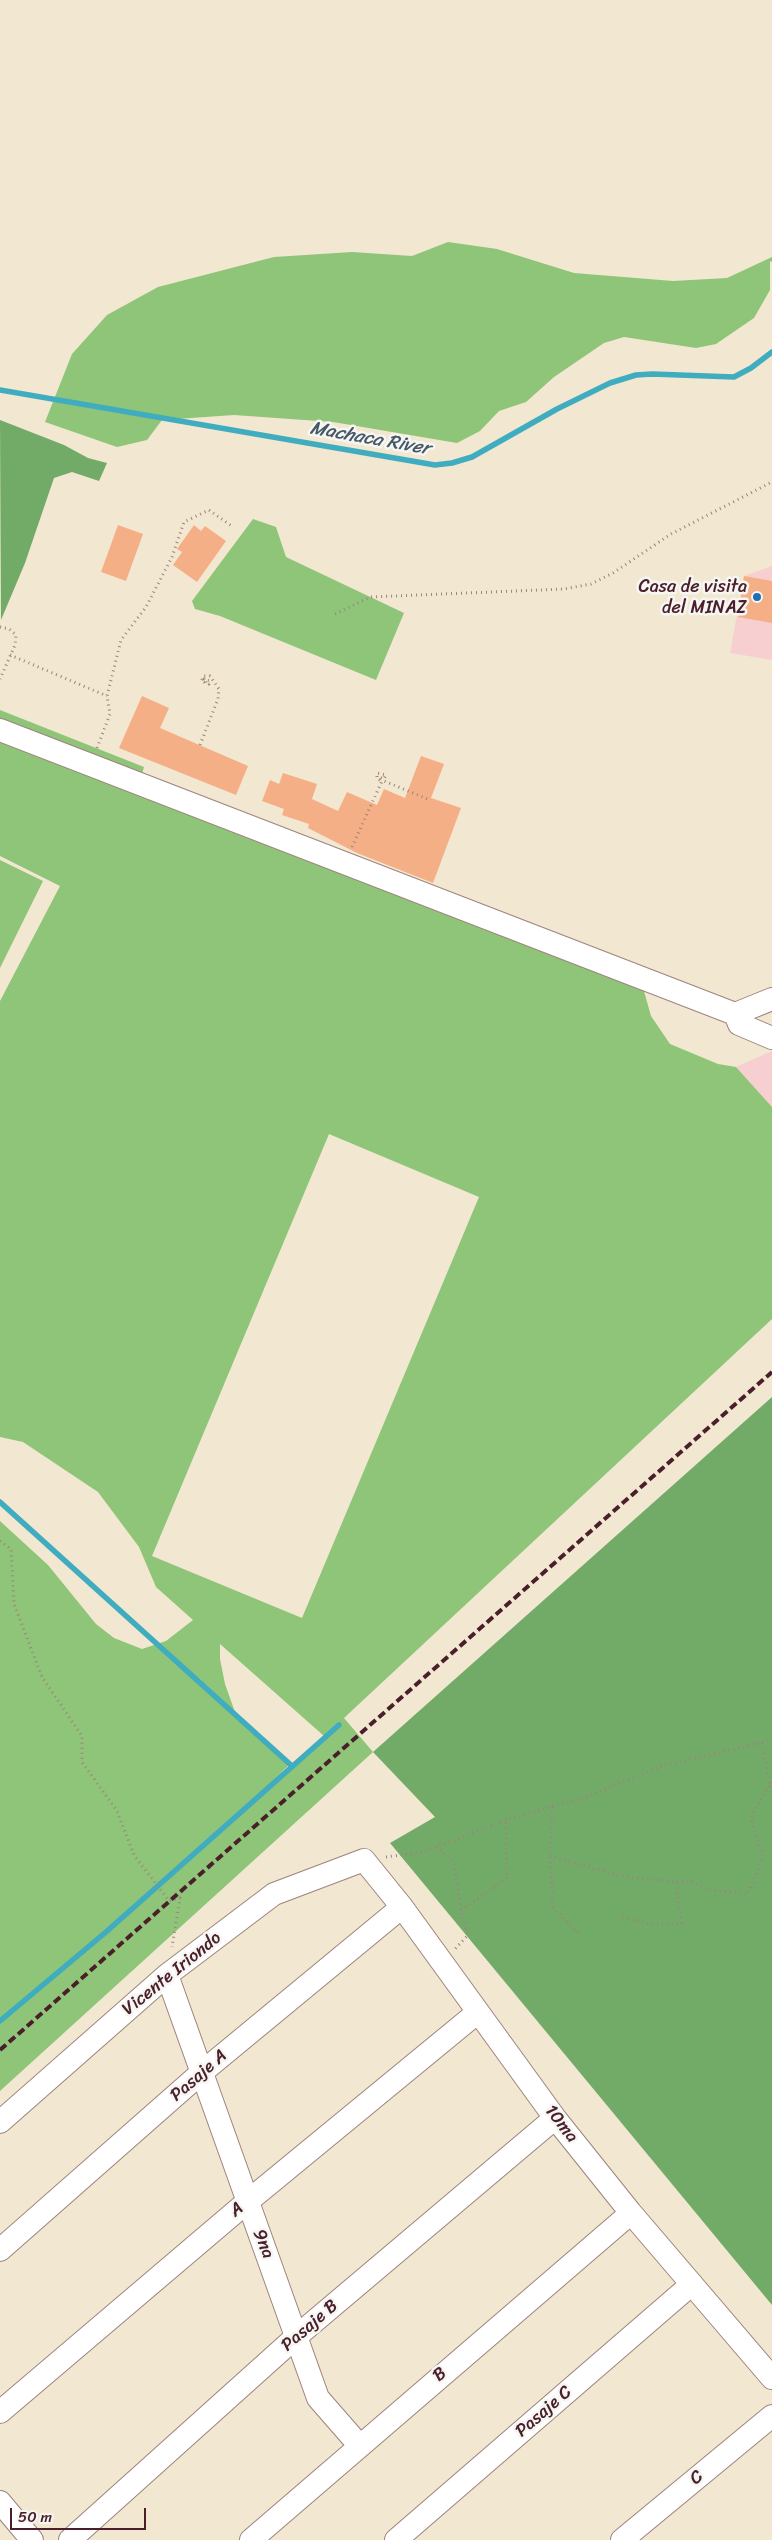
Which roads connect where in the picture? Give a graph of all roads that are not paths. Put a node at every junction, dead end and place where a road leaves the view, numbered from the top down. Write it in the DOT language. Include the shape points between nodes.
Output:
graph roads {
  1 [pos="0,730"];
  2 [pos="772,999"];
  3 [pos="735,1014"];
  4 [pos="772,1038"];
  5 [pos="364,1860"];
  6 [pos="402,1907"];
  7 [pos="167,1975"];
  8 [pos="478,2012"];
  9 [pos="201,2073"];
  10 [pos="555,2118"];
  11 [pos="0,2122"];
  12 [pos="247,2202"];
  13 [pos="631,2213"];
  14 [pos="0,2250"];
  15 [pos="692,2284"];
  16 [pos="297,2336"];
  17 [pos="772,2378"];
  18 [pos="0,2412"];
  19 [pos="772,2416"];
  20 [pos="359,2445"];
  21 [pos="0,2502"];
  22 [pos="32,2540"];
  23 [pos="70,2540"];
  24 [pos="251,2540"];
  25 [pos="396,2540"];
  26 [pos="622,2540"];
  1 -- 3 [label="street"];
  2 -- 3 [label="street"];
  3 -- 4 [label="street" via="739,1024"];
  5 -- 6 [label="street, 10ma"];
  5 -- 7 [label="street, Vicente Iriondo" via="274,1894"];
  6 -- 8 [label="street, 10ma"];
  6 -- 9 [label="street, Pasaje A"];
  7 -- 9 [label="street, 9na"];
  7 -- 11 [label="street, Vicente Iriondo"];
  8 -- 10 [label="street, 10ma"];
  8 -- 12 [label="street, A"];
  9 -- 12 [label="street, 9na"];
  9 -- 14 [label="street, Pasaje A"];
  10 -- 13 [label="street, 10ma"];
  10 -- 16 [label="street, Pasaje B"];
  12 -- 16 [label="street, 9na"];
  12 -- 18 [label="street, A"];
  13 -- 15 [label="street, 10ma"];
  13 -- 20 [label="street, B"];
  15 -- 17 [label="street, 10ma"];
  15 -- 25 [label="street, Pasaje C"];
  16 -- 20 [label="street, 9na" via="318,2398"];
  16 -- 23 [label="street, Pasaje B"];
  19 -- 26 [label="street, C"];
  20 -- 24 [label="street, B"];
  21 -- 22 [label="street"];
}
